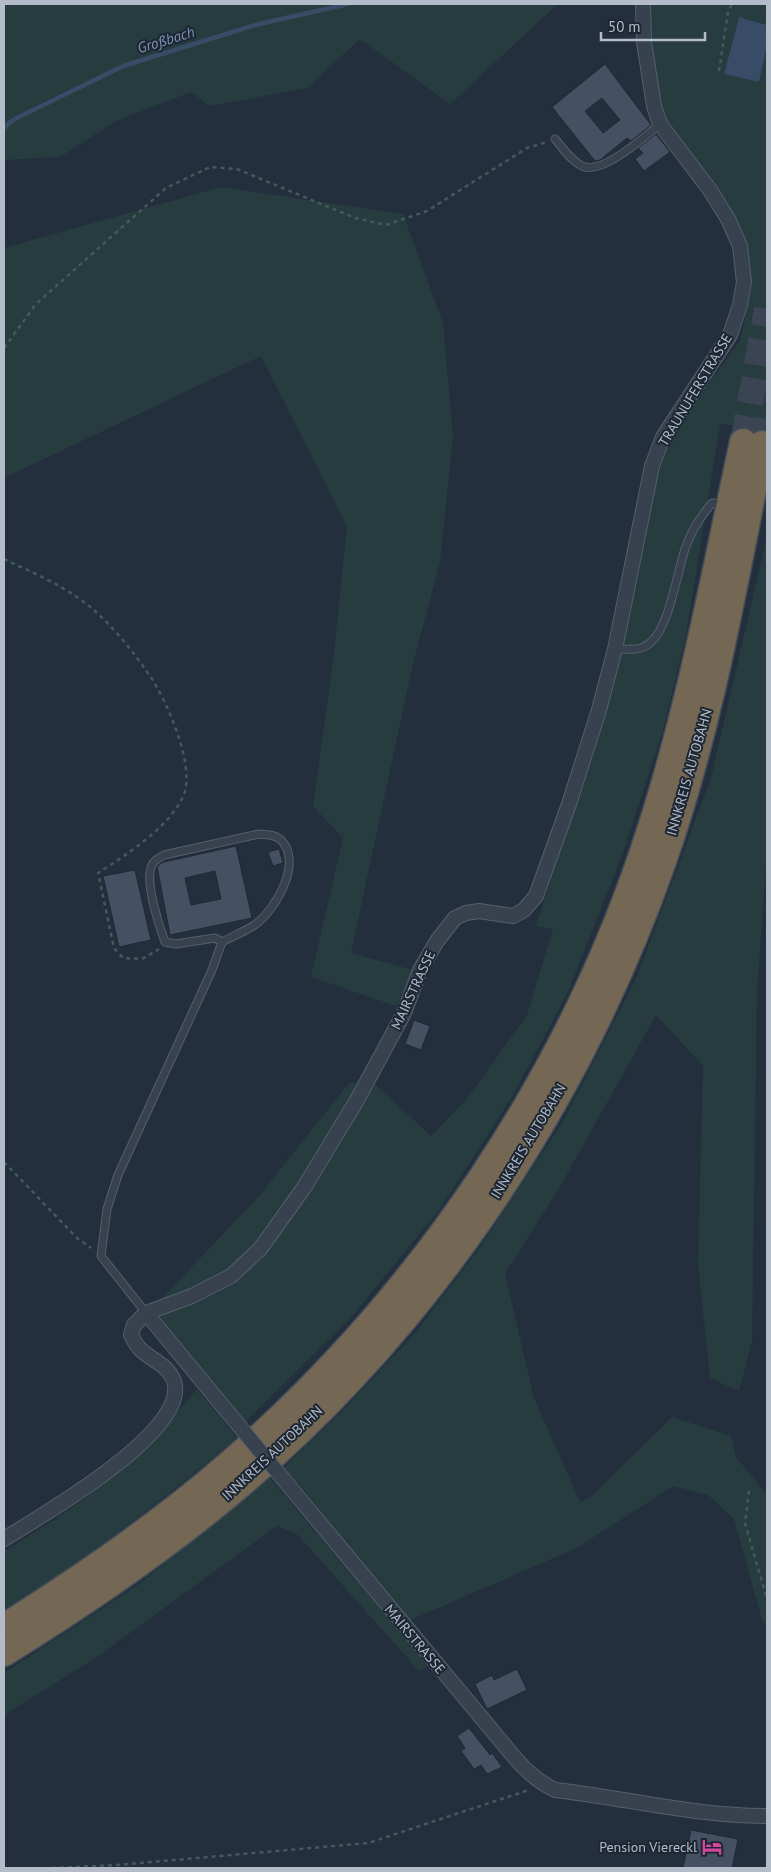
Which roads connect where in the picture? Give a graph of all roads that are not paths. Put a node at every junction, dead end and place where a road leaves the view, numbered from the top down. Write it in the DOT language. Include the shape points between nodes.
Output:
graph roads {
  1 [pos="643,4"];
  2 [pos="660,124"];
  3 [pos="555,138"];
  4 [pos="729,505"];
  5 [pos="614,649"];
  6 [pos="222,942"];
  7 [pos="146,1313"];
  8 [pos="4,1539"];
  9 [pos="4,1627"];
  10 [pos="4,1653"];
  11 [pos="767,1816"];
  1 -- 2 [label="street, TRAUNUFERSTRASSE" via="644,42"];
  2 -- 3 [label="lane" via="611,161 597,167 584,167 578,163"];
  2 -- 5 [label="street, TRAUNUFERSTRASSE" via="728,219 740,246 744,276 740,305 730,335 663,437 652,466"];
  4 -- 5 [label="lane" via="712,503 697,521 685,548 661,631 650,643 637,650"];
  4 -- 9 [label="highway, INNKREIS AUTOBAHN" via="681,723 649,834 626,898 585,995 551,1061 486,1170 385,1306 324,1374 266,1431 144,1533"];
  4 -- 10 [label="highway, INNKREIS AUTOBAHN" via="752,443 700,740 662,862 626,956 592,1029 515,1166 418,1300 350,1378 273,1455 140,1563"];
  5 -- 7 [label="street, MAIRSTRASSE" via="599,710 536,896 524,910 513,916 478,911 455,918 420,970 404,1013 356,1102 303,1189 260,1249 231,1276 192,1296"];
  6 -- 6 [label="lane" via="215,938 176,944 165,942 149,881 151,866 164,856 259,834 281,840 288,856 289,874 272,907 256,924"];
  6 -- 7 [label="lane, MAIRSTRASSE" via="118,1175 107,1210 101,1256"];
  7 -- 8 [label="street" via="134,1325 131,1334 139,1348 159,1362 175,1383 168,1409 152,1433 116,1465"];
  7 -- 11 [label="street, MAIRSTRASSE, bridge" via="529,1774 555,1790 672,1809 731,1816"];
}
